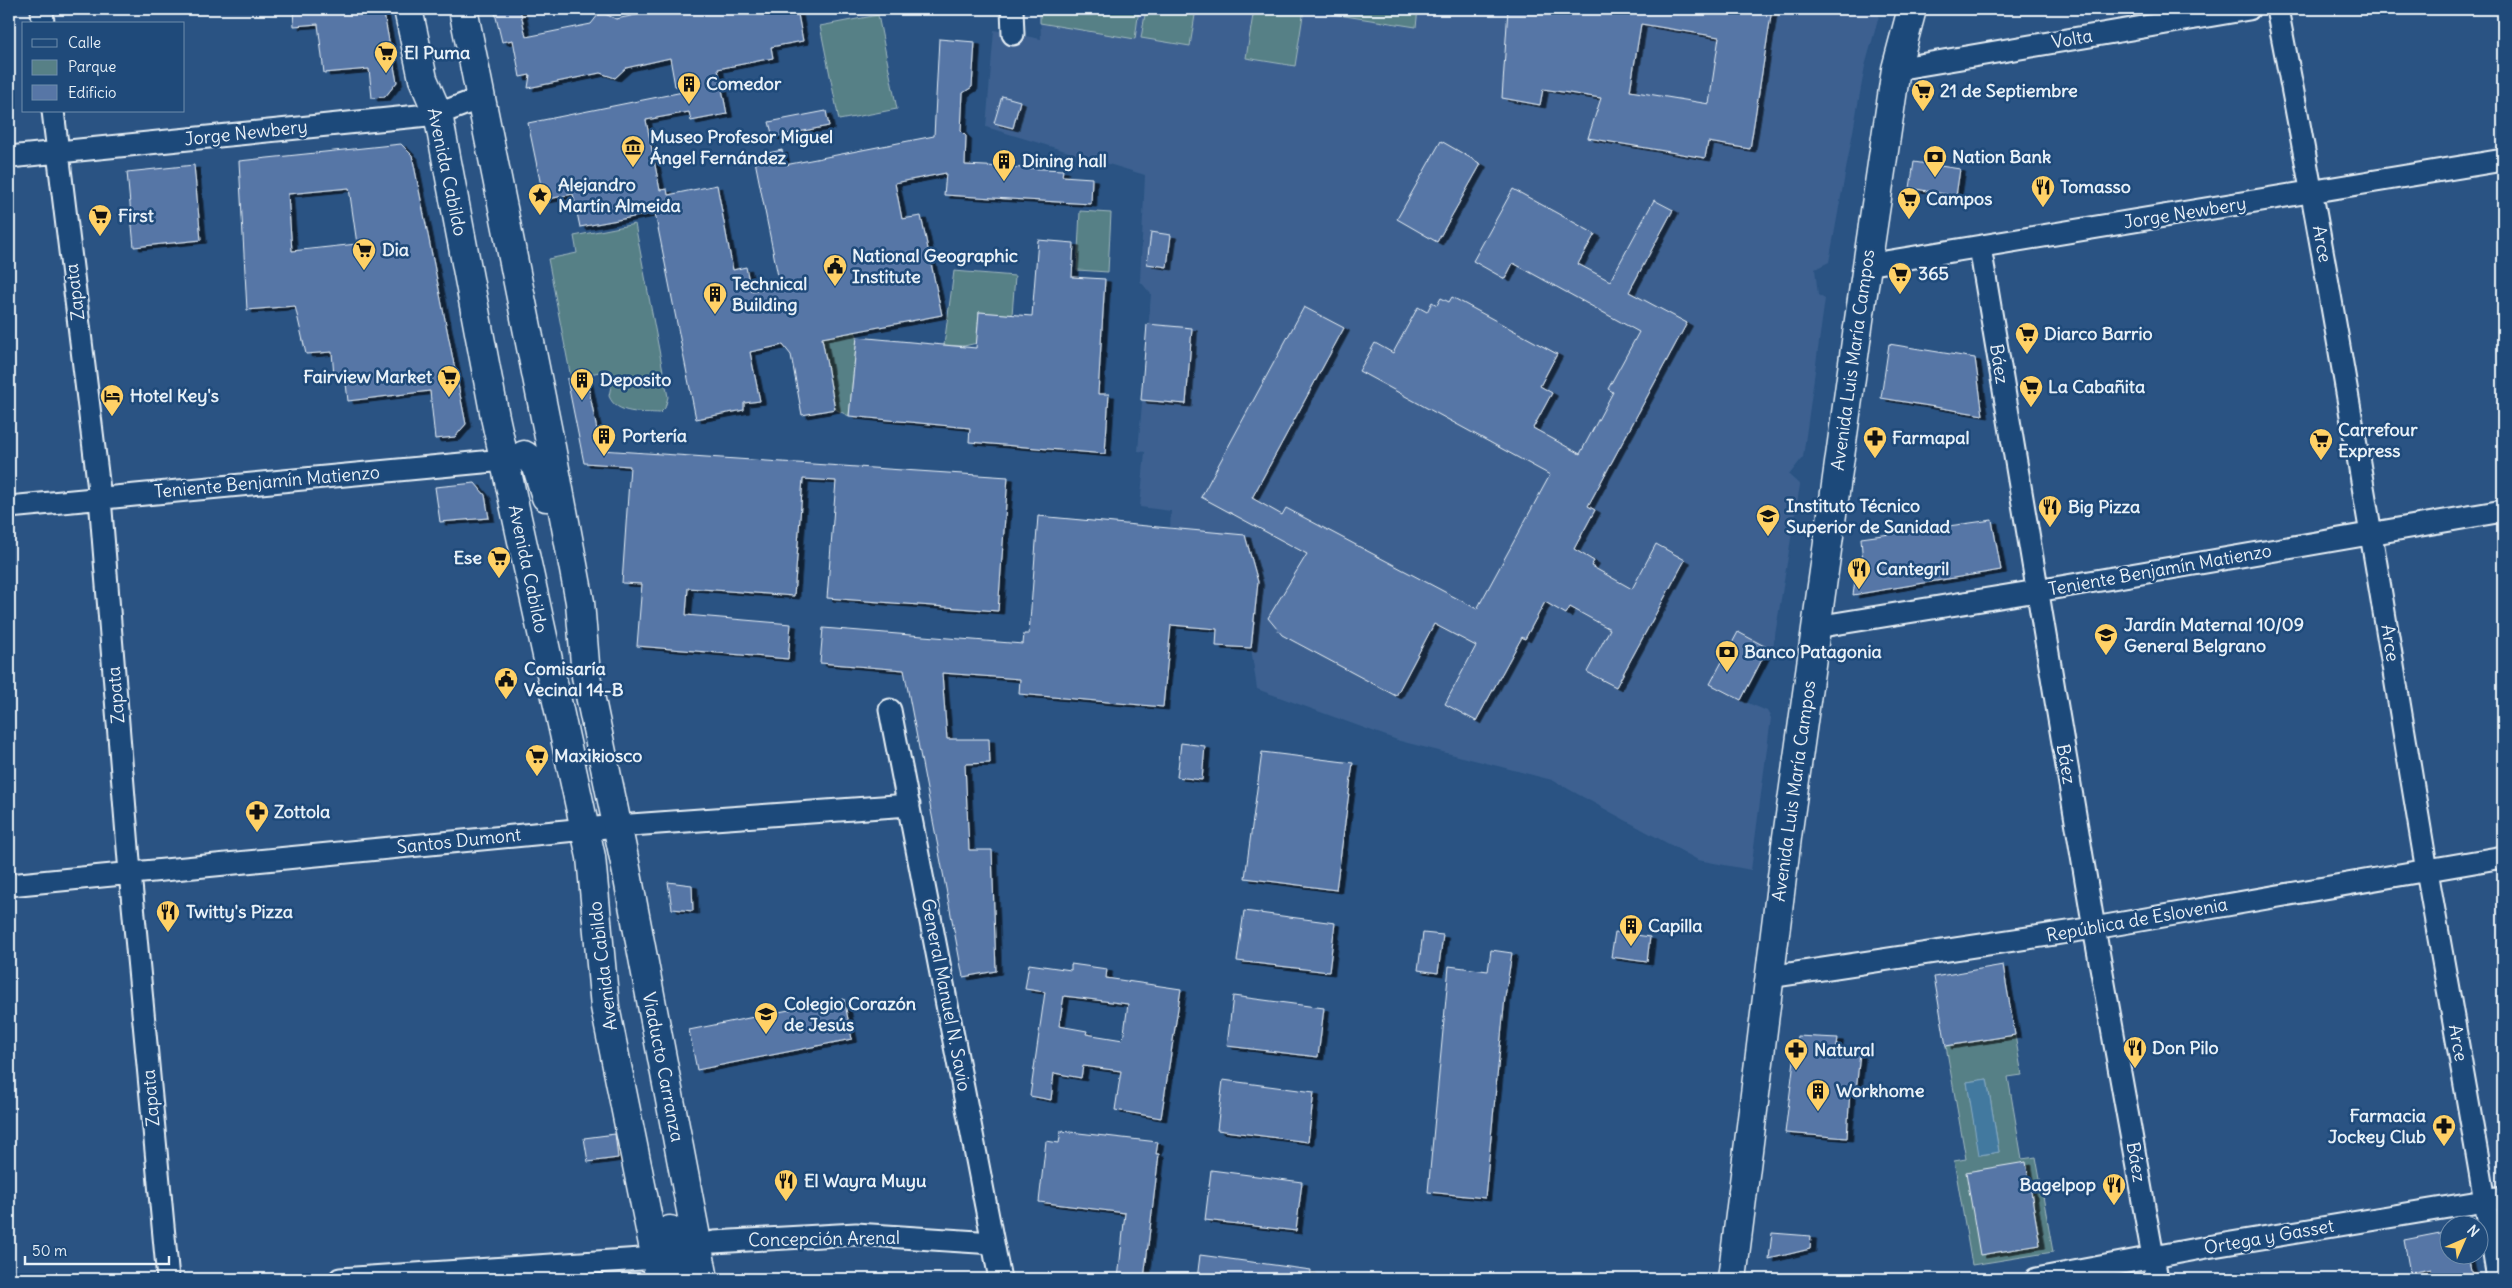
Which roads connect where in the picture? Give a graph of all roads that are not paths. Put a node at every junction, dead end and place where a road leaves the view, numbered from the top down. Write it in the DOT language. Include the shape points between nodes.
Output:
graph roads {
  1 [pos="42,9"];
  2 [pos="408,9"];
  3 [pos="463,9"];
  4 [pos="1012,9"];
  5 [pos="1912,9"];
  6 [pos="2249,9"];
  7 [pos="2277,9"];
  8 [pos="43,22"];
  9 [pos="1013,34"];
  10 [pos="1896,69"];
  11 [pos="481,98"];
  12 [pos="53,112"];
  13 [pos="438,114"];
  14 [pos="58,151"];
  15 [pos="9,157"];
  16 [pos="2503,160"];
  17 [pos="2313,192"];
  18 [pos="1980,247"];
  19 [pos="1867,265"];
  20 [pos="514,457"];
  21 [pos="100,498"];
  22 [pos="9,507"];
  23 [pos="2503,511"];
  24 [pos="2372,532"];
  25 [pos="2037,592"];
  26 [pos="1816,627"];
  27 [pos="586,676"];
  28 [pos="890,710"];
  29 [pos="909,805"];
  30 [pos="617,826"];
  31 [pos="585,829"];
  32 [pos="591,857"];
  33 [pos="2503,857"];
  34 [pos="624,858"];
  35 [pos="2427,870"];
  36 [pos="130,873"];
  37 [pos="9,885"];
  38 [pos="2094,928"];
  39 [pos="1770,977"];
  40 [pos="2494,1199"];
  41 [pos="714,1242"];
  42 [pos="993,1243"];
  43 [pos="2153,1258"];
  44 [pos="658,1269"];
  45 [pos="168,1279"];
  46 [pos="340,1279"];
  47 [pos="680,1279"];
  48 [pos="704,1279"];
  49 [pos="722,1279"];
  50 [pos="1000,1279"];
  51 [pos="1732,1279"];
  52 [pos="2036,1279"];
  53 [pos="2157,1279"];
  54 [pos="2498,1279"];
  1 -- 8 [label="street"];
  2 -- 13 [label="main road, Avenida Cabildo" via="423,79"];
  3 -- 11 [label="main road"];
  4 -- 9 [label="street"];
  5 -- 10 [label="main road, Avenida Luis María Campos"];
  6 -- 10 [label="street, Volta"];
  7 -- 17 [label="street, Arce"];
  10 -- 19 [label="main road, Avenida Luis María Campos"];
  11 -- 13 [label="street, Jorge Newbery"];
  11 -- 27 [label="main road" via="580,602"];
  12 -- 14 [label="street, Zapata"];
  13 -- 14 [label="street, Jorge Newbery"];
  13 -- 20 [label="main road, Avenida Cabildo"];
  14 -- 15 [label="street, Jorge Newbery"];
  14 -- 21 [label="street, Zapata"];
  16 -- 17 [label="street, Jorge Newbery"];
  17 -- 18 [label="street, Jorge Newbery"];
  17 -- 24 [label="street, Arce"];
  18 -- 19 [label="street, Jorge Newbery"];
  18 -- 25 [label="street, Báez"];
  19 -- 26 [label="main road, Avenida Luis María Campos"];
  20 -- 21 [label="street, Teniente Benjamín Matienzo"];
  20 -- 27 [label="main road" via="536,464 542,478"];
  20 -- 31 [label="main road, Avenida Cabildo"];
  21 -- 22 [label="street, Teniente Benjamín Matienzo"];
  21 -- 36 [label="street, Zapata"];
  23 -- 24 [label="street, Teniente Benjamín Matienzo"];
  24 -- 25 [label="street, Teniente Benjamín Matienzo"];
  24 -- 35 [label="street, Arce"];
  25 -- 26 [label="street, Teniente Benjamín Matienzo"];
  25 -- 38 [label="street, Báez"];
  26 -- 39 [label="main road, Avenida Luis María Campos"];
  27 -- 30 [label="main road"];
  28 -- 29 [label="street, General Manuel N. Savio"];
  29 -- 30 [label="street, Santos Dumont"];
  29 -- 42 [label="street, General Manuel N. Savio"];
  30 -- 31 [label="street, Santos Dumont"];
  30 -- 34 [label="main road"];
  31 -- 32 [label="main road, Avenida Cabildo"];
  31 -- 36 [label="street, Santos Dumont"];
  32 -- 44 [label="main road, Avenida Cabildo" via="605,1007"];
  32 -- 47 [label="main road, Viaducto Carranza"];
  33 -- 35 [label="street, República de Eslovenia"];
  34 -- 41 [label="main road" via="672,1030"];
  34 -- 48 [label="main road, Viaducto Carranza"];
  35 -- 38 [label="street, República de Eslovenia"];
  35 -- 40 [label="street, Arce"];
  36 -- 37 [label="street, Santos Dumont"];
  36 -- 45 [label="street, Zapata"];
  38 -- 39 [label="street, República de Eslovenia"];
  38 -- 43 [label="street, Báez"];
  39 -- 51 [label="main road, Avenida Luis María Campos"];
  40 -- 43 [label="street, Ortega y Gasset"];
  40 -- 54 [label="street, Arce"];
  41 -- 42 [label="street, Concepción Arenal" via="856,1234"];
  41 -- 49 [label="main road"];
  42 -- 50 [label="street, General Manuel N. Savio"];
  43 -- 52 [label="street, Ortega y Gasset"];
  43 -- 53 [label="street, Báez"];
  44 -- 46 [label="street"];
}
